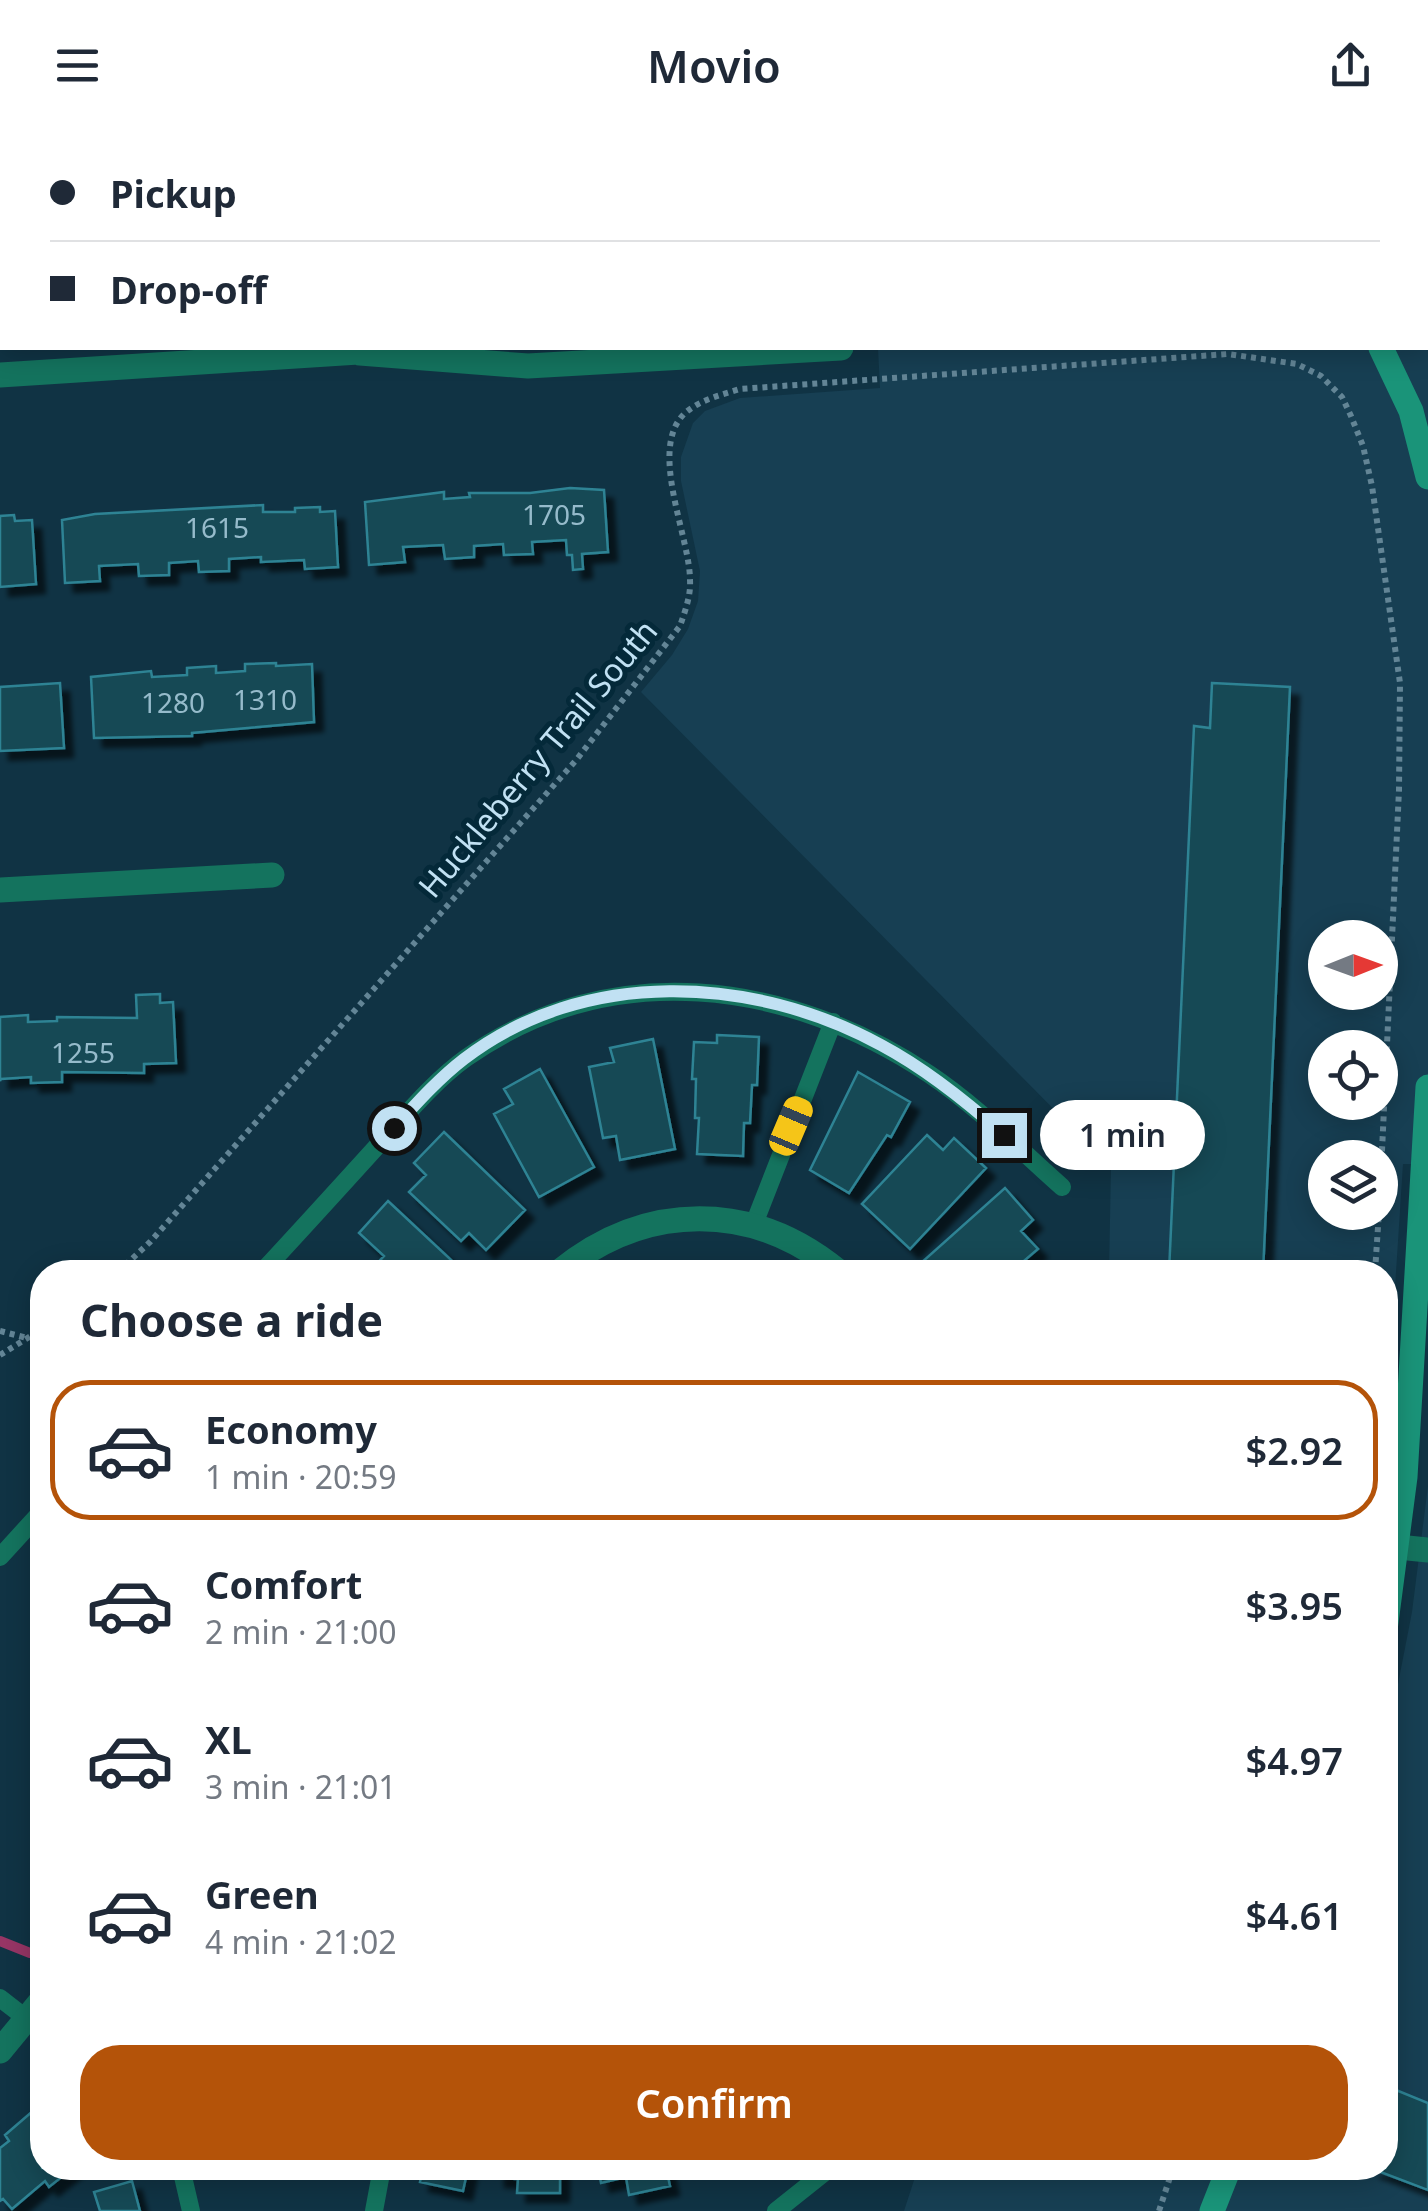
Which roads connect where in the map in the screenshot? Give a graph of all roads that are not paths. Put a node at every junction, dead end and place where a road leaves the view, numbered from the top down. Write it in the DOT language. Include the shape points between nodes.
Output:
graph roads {
  1 [pos="360,350"];
  2 [pos="806,350"];
  3 [pos="1381,350"];
  4 [pos="0,375"];
  5 [pos="1428,477"];
  6 [pos="272,875"];
  7 [pos="0,890"];
  8 [pos="833,1022"];
  9 [pos="1428,1087"];
  10 [pos="1062,1187"];
  11 [pos="754,1224"];
  12 [pos="273,1260"];
  13 [pos="577,1260"];
  14 [pos="822,1260"];
  15 [pos="1398,1441"];
  16 [pos="30,1524"];
  17 [pos="1398,1546"];
  18 [pos="1428,1550"];
  19 [pos="0,1556"];
  20 [pos="0,1998"];
  21 [pos="30,2010"];
  22 [pos="30,2018"];
  23 [pos="0,2050"];
  24 [pos="184,2180"];
  25 [pos="380,2180"];
  26 [pos="815,2180"];
  27 [pos="1224,2180"];
  28 [pos="191,2211"];
  29 [pos="374,2211"];
  30 [pos="776,2211"];
  31 [pos="1212,2211"];
  1 -- 2 [label="street" via="528,366"];
  1 -- 4 [label="street"];
  3 -- 5 [label="street" via="1410,410"];
  6 -- 7 [label="street"];
  8 -- 10 [label="lane" via="931,1076"];
  8 -- 11 [label="lane"];
  8 -- 12 [label="lane" via="734,995 682,990 567,1006 465,1058"];
  9 -- 15 [label="street"];
  11 -- 13 [label="street" via="674,1220 605,1240"];
  11 -- 14 [label="street" via="790,1237"];
  16 -- 19 [label="lane"];
  17 -- 18 [label="street"];
  20 -- 21 [label="lane"];
  22 -- 23 [label="street"];
  24 -- 28 [label="lane"];
  25 -- 29 [label="lane"];
  26 -- 30 [label="lane"];
  27 -- 31 [label="street"];
}
